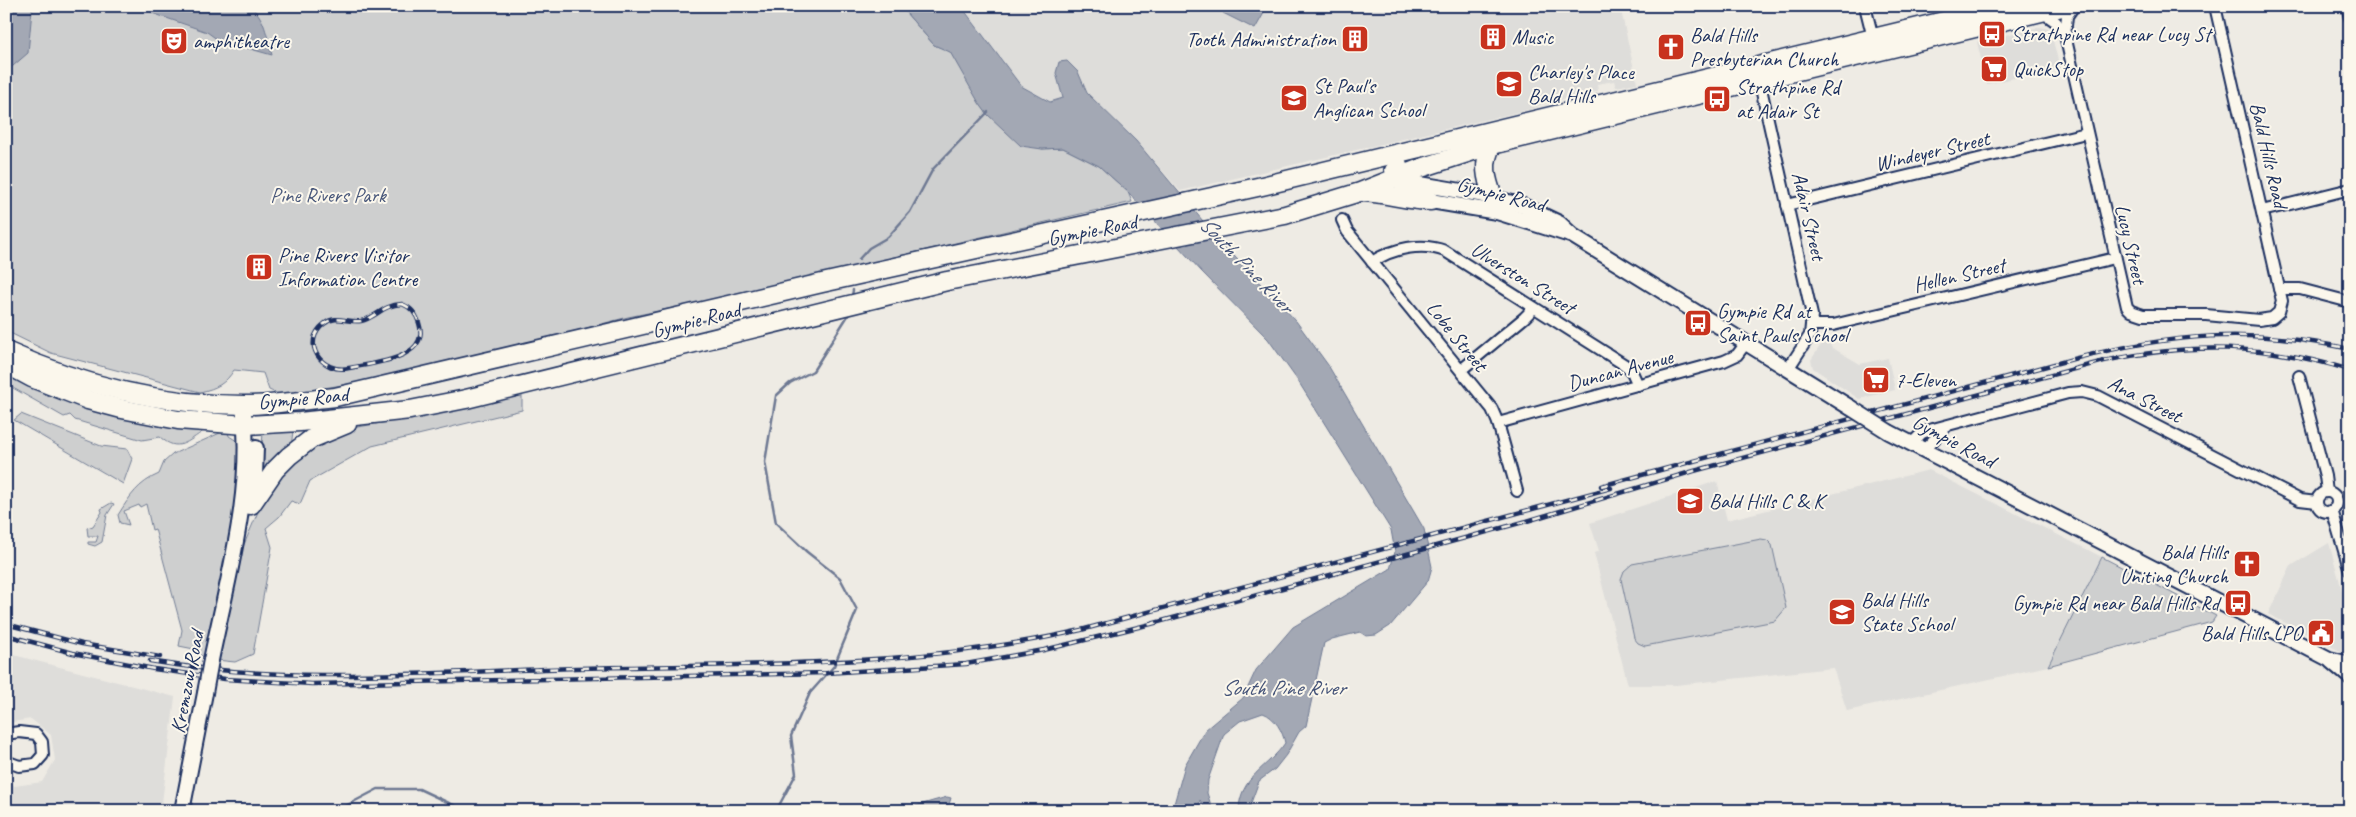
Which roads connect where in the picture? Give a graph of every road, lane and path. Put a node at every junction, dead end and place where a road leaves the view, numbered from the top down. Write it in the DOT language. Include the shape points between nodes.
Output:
graph roads {
  1 [pos="1865,6"];
  2 [pos="2006,6"];
  3 [pos="2066,6"];
  4 [pos="2074,6"];
  5 [pos="2215,6"];
  6 [pos="2347,6"];
  7 [pos="2042,12"];
  8 [pos="2350,18"];
  9 [pos="2065,35"];
  10 [pos="1875,45"];
  11 [pos="1757,74"];
  12 [pos="2086,133"];
  13 [pos="1492,145"];
  14 [pos="1392,154"];
  15 [pos="1400,176"];
  16 [pos="2350,190"];
  17 [pos="1360,192"];
  18 [pos="1492,197"];
  19 [pos="1431,201"];
  20 [pos="1787,205"];
  21 [pos="2262,211"];
  22 [pos="1342,220"];
  23 [pos="1573,236"];
  24 [pos="2115,258"];
  25 [pos="1372,262"];
  26 [pos="2279,288"];
  27 [pos="2350,302"];
  28 [pos="1534,308"];
  29 [pos="2279,312"];
  30 [pos="1812,325"];
  31 [pos="1746,343"];
  32 [pos="6,352"];
  33 [pos="6,364"];
  34 [pos="1788,369"];
  35 [pos="1461,370"];
  36 [pos="2299,376"];
  37 [pos="1638,385"];
  38 [pos="248,405"];
  39 [pos="365,416"];
  40 [pos="1498,423"];
  41 [pos="250,425"];
  42 [pos="1917,448"];
  43 [pos="1517,491"];
  44 [pos="2327,492"];
  45 [pos="2317,502"];
  46 [pos="251,505"];
  47 [pos="2332,510"];
  48 [pos="232,561"];
  49 [pos="2350,571"];
  50 [pos="2329,659"];
  51 [pos="2350,664"];
  52 [pos="2350,677"];
  53 [pos="6,734"];
  54 [pos="6,760"];
  55 [pos="182,811"];
  1 -- 10 [label="street"];
  2 -- 10 [label="highway"];
  3 -- 7 [label="highway"];
  4 -- 9 [label="street, Lucy Street" via="2067,16"];
  5 -- 21 [label="street, Bald Hills Road"];
  6 -- 8 [label="street"];
  7 -- 9 [label="street, Lucy Street" via="2056,22"];
  7 -- 10 [label="highway"];
  9 -- 12 [label="street, Lucy Street"];
  10 -- 11 [label="highway"];
  11 -- 13 [label="highway"];
  11 -- 14 [label="highway, Gympie Road"];
  11 -- 20 [label="street, Adair Street"];
  12 -- 20 [label="street, Windeyer Street"];
  12 -- 24 [label="street, Lucy Street"];
  13 -- 15 [label="highway"];
  13 -- 18 [label="highway" via="1486,155 1485,166"];
  14 -- 15 [label="main road"];
  14 -- 38 [label="highway, Gympie Road" via="822,283 361,392"];
  15 -- 17 [label="highway, Gympie Road"];
  15 -- 18 [label="main road, Gympie Road" via="1419,184"];
  15 -- 19 [label="main road, Gympie Road" via="1406,190"];
  16 -- 21 [label="street"];
  17 -- 19 [label="highway"];
  17 -- 39 [label="highway, Gympie Road" via="1271,219 947,281 434,406"];
  18 -- 23 [label="main road, Gympie Road" via="1546,216"];
  19 -- 23 [label="main road, Gympie Road" via="1498,212"];
  20 -- 30 [label="street, Adair Street" via="1812,310"];
  21 -- 26 [label="street, Bald Hills Road"];
  22 -- 25 [label="street, Lobe Street"];
  23 -- 31 [label="main road, Gympie Road"];
  24 -- 29 [label="street, Lucy Street" via="2126,305 2139,314 2218,315 2259,320 2272,318"];
  24 -- 30 [label="street, Hellen Street" via="1833,325"];
  25 -- 28 [label="street, Ulverston Street" via="1407,248 1438,249"];
  25 -- 35 [label="street, Lobe Street"];
  26 -- 27 [label="street" via="2300,289"];
  26 -- 29 [label="street, Bald Hills Road" via="2282,301"];
  28 -- 35 [label="street"];
  28 -- 37 [label="street, Ulverston Street" via="1625,365"];
  30 -- 34 [label="street, Adair Street" via="1807,340"];
  31 -- 34 [label="main road, Gympie Road"];
  31 -- 37 [label="street, Duncan Avenue" via="1737,355 1728,360"];
  32 -- 38 [label="highway, Gympie Road" via="81,380 127,392 211,404"];
  33 -- 41 [label="highway, Gympie Road" via="60,389 122,409 178,420"];
  34 -- 42 [label="main road, Gympie Road, bridge"];
  35 -- 40 [label="street, Lobe Street"];
  36 -- 44 [label="street"];
  37 -- 40 [label="street, Duncan Avenue"];
  38 -- 41 [label="main road, Kremzow Road"];
  39 -- 41 [label="highway, Gympie Road"];
  39 -- 46 [label="highway" via="325,432 298,449 275,470"];
  40 -- 43 [label="street, Lobe Street"];
  41 -- 46 [label="main road, Kremzow Road" via="256,475"];
  41 -- 48 [label="main road, Kremzow Road"];
  42 -- 45 [label="street, Ana Street" via="1945,427 2068,393 2090,393 2300,500"];
  42 -- 50 [label="main road, Gympie Road"];
  44 -- 45 [label="street" via="2321,494"];
  44 -- 47 [label="street" via="2336,499"];
  45 -- 47 [label="street" via="2324,511"];
  46 -- 48 [label="main road, Kremzow Road"];
  47 -- 49 [label="street"];
  48 -- 55 [label="main road, Kremzow Road, bridge"];
  50 -- 51 [label="main road, Gympie Road"];
  50 -- 52 [label="main road, Gympie Road"];
  53 -- 54 [label="street" via="36,734 42,742 43,755 35,764 19,766"];
}
